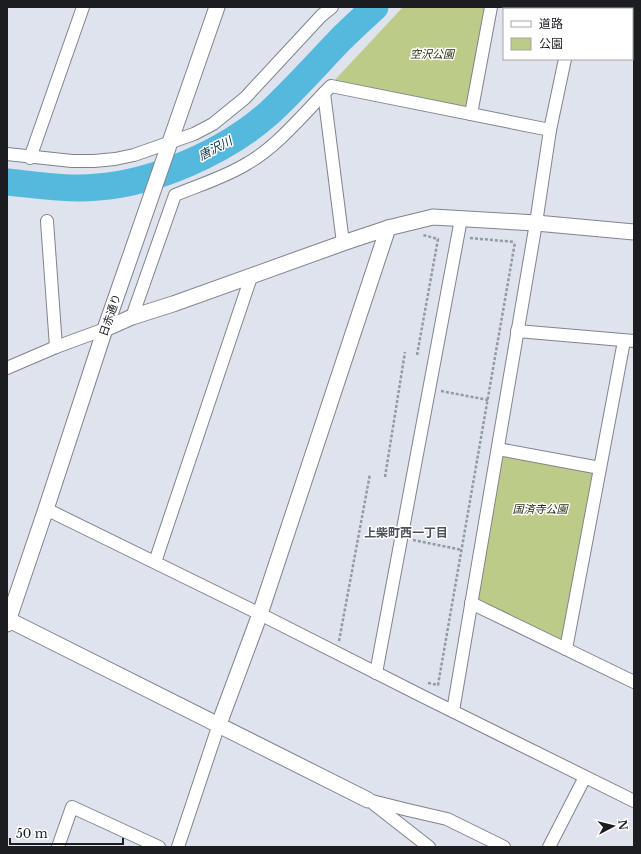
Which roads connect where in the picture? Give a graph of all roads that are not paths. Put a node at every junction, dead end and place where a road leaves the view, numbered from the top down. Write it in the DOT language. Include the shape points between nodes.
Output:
graph roads {
  1 [pos="83,7"];
  2 [pos="217,7"];
  3 [pos="332,7"];
  4 [pos="491,7"];
  5 [pos="565,60"];
  6 [pos="324,93"];
  7 [pos="471,114"];
  8 [pos="550,130"];
  9 [pos="168,148"];
  10 [pos="7,154"];
  11 [pos="30,158"];
  12 [pos="461,219"];
  13 [pos="47,222"];
  14 [pos="536,223"];
  15 [pos="388,228"];
  16 [pos="634,232"];
  17 [pos="343,243"];
  18 [pos="251,277"];
  19 [pos="132,317"];
  20 [pos="105,329"];
  21 [pos="517,331"];
  22 [pos="629,341"];
  23 [pos="56,347"];
  24 [pos="7,368"];
  25 [pos="498,449"];
  26 [pos="600,468"];
  27 [pos="46,509"];
  28 [pos="155,562"];
  29 [pos="471,603"];
  30 [pos="260,614"];
  31 [pos="7,621"];
  32 [pos="566,649"];
  33 [pos="376,673"];
  34 [pos="634,682"];
  35 [pos="453,711"];
  36 [pos="219,724"];
  37 [pos="585,777"];
  38 [pos="368,800"];
  39 [pos="634,800"];
  40 [pos="58,847"];
  41 [pos="159,847"];
  42 [pos="178,847"];
  43 [pos="429,847"];
  44 [pos="504,847"];
  45 [pos="549,847"];
  1 -- 11 [label="street"];
  2 -- 9 [label="street, 日赤通り"];
  3 -- 9 [label="street" via="245,98 213,124"];
  4 -- 7 [label="street"];
  5 -- 8 [label="street"];
  6 -- 7 [label="street" via="331,86"];
  6 -- 17 [label="street"];
  6 -- 19 [label="street" via="269,148 248,164 175,195"];
  7 -- 8 [label="street"];
  8 -- 14 [label="street"];
  9 -- 11 [label="street" via="108,160"];
  9 -- 20 [label="street, 日赤通り"];
  10 -- 11 [label="street"];
  12 -- 14 [label="street"];
  12 -- 15 [label="street" via="433,217"];
  12 -- 33 [label="street"];
  13 -- 23 [label="street"];
  14 -- 16 [label="street"];
  14 -- 21 [label="street"];
  15 -- 17 [label="street"];
  15 -- 30 [label="street"];
  17 -- 18 [label="street"];
  18 -- 19 [label="street"];
  18 -- 28 [label="street"];
  19 -- 20 [label="street"];
  20 -- 23 [label="street"];
  20 -- 27 [label="street, 日赤通り"];
  21 -- 22 [label="street"];
  21 -- 25 [label="street"];
  22 -- 26 [label="street"];
  23 -- 24 [label="street"];
  25 -- 26 [label="street"];
  25 -- 29 [label="street"];
  26 -- 32 [label="street"];
  27 -- 28 [label="street"];
  27 -- 31 [label="street, 日赤通り"];
  28 -- 30 [label="street"];
  29 -- 32 [label="street"];
  29 -- 35 [label="street"];
  30 -- 33 [label="street"];
  30 -- 36 [label="street"];
  31 -- 36 [label="street"];
  32 -- 34 [label="street"];
  33 -- 35 [label="street"];
  35 -- 37 [label="street"];
  36 -- 38 [label="street"];
  36 -- 42 [label="street"];
  37 -- 39 [label="street"];
  37 -- 45 [label="street"];
  38 -- 43 [label="street"];
  38 -- 44 [label="street" via="447,819"];
  40 -- 41 [label="street" via="72,807"];
}
